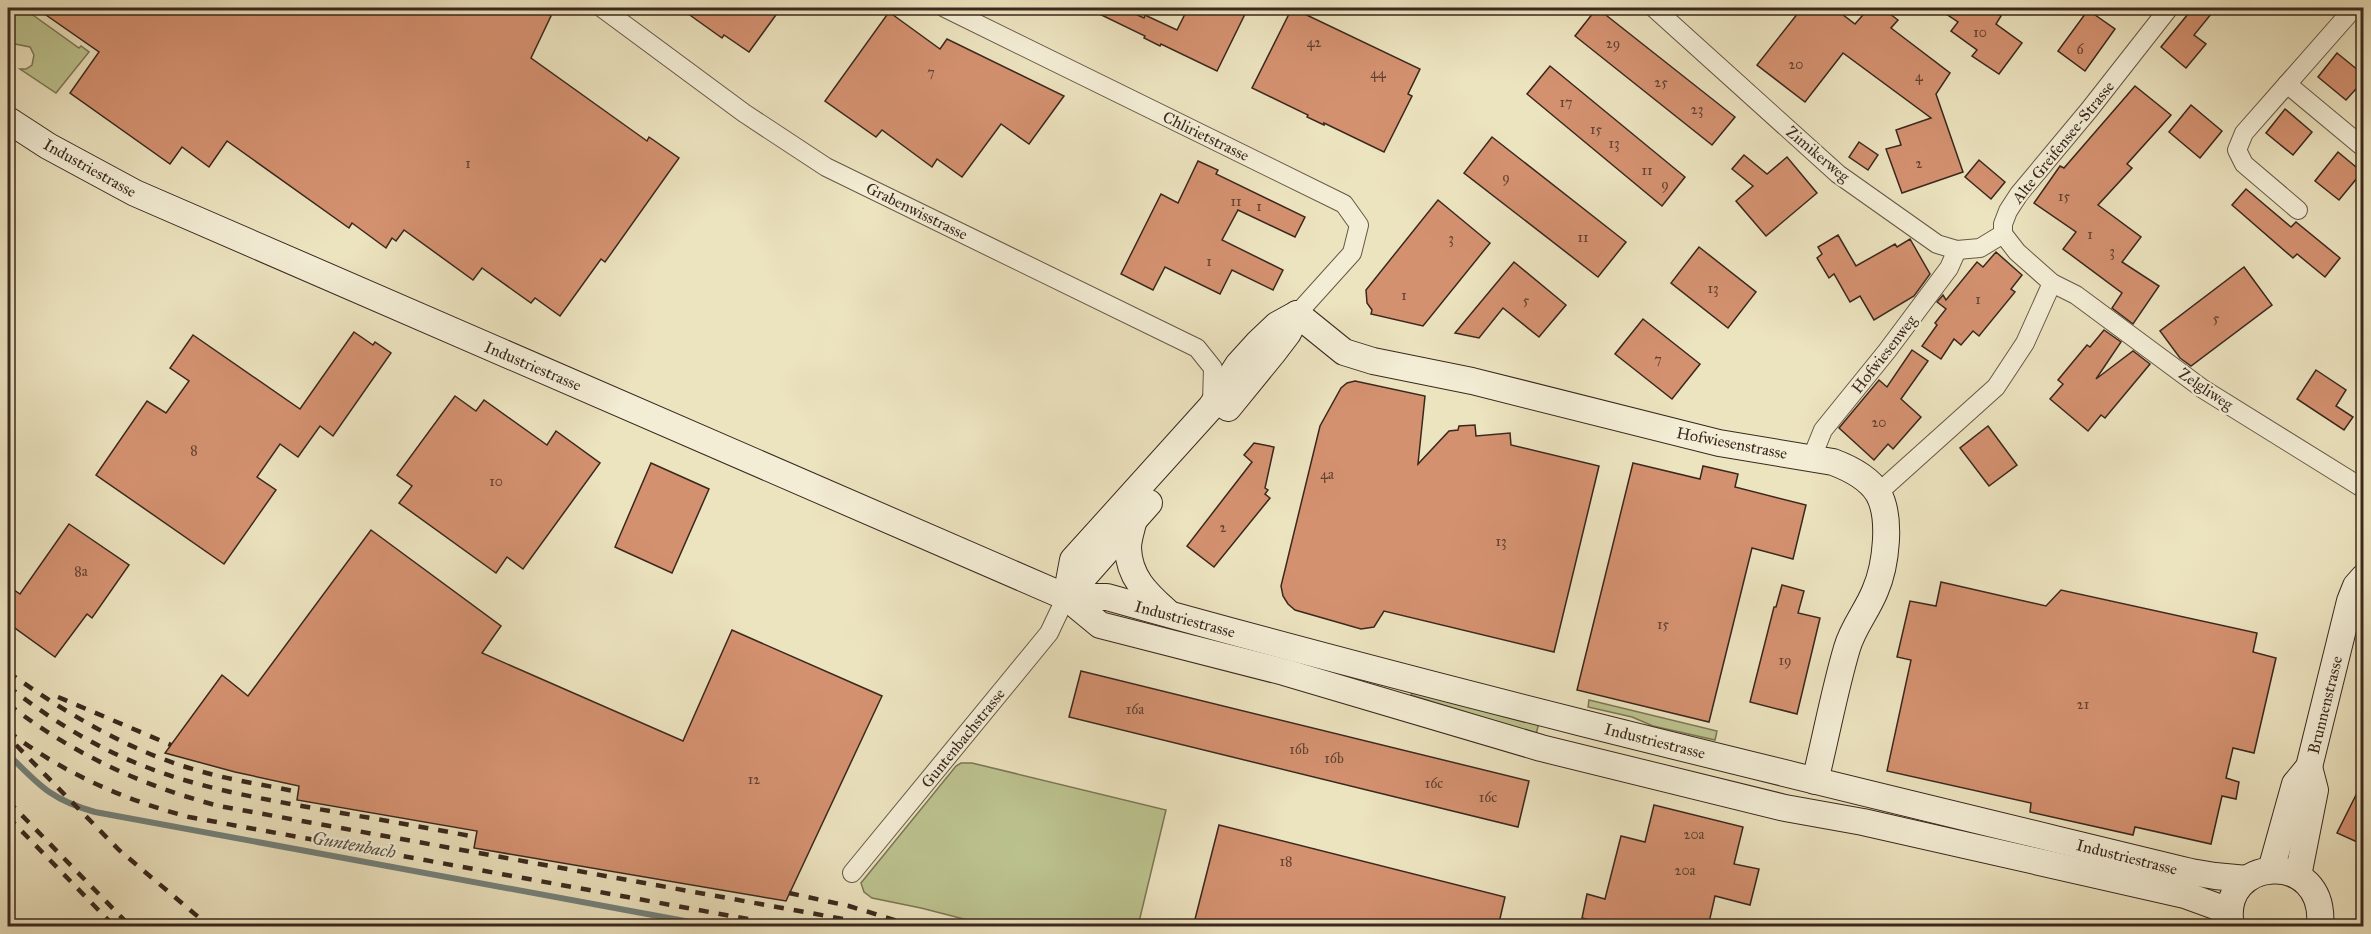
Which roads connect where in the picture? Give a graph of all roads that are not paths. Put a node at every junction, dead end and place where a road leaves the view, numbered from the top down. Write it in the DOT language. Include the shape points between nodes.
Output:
graph roads {
  1 [pos="602,8"];
  2 [pos="945,8"];
  3 [pos="1654,8"];
  4 [pos="2169,8"];
  5 [pos="2354,8"];
  6 [pos="2287,84"];
  7 [pos="8,120"];
  8 [pos="2364,148"];
  9 [pos="2298,210"];
  10 [pos="2003,234"];
  11 [pos="1957,250"];
  12 [pos="2052,283"];
  13 [pos="1297,314"];
  14 [pos="1211,407"];
  15 [pos="1812,457"];
  16 [pos="2364,489"];
  17 [pos="1878,493"];
  18 [pos="1134,519"];
  19 [pos="2364,577"];
  20 [pos="1066,597"];
  21 [pos="1170,615"];
  22 [pos="2310,767"];
  23 [pos="1815,781"];
  24 [pos="852,873"];
  25 [pos="2259,874"];
  26 [pos="2298,876"];
  27 [pos="2230,922"];
  28 [pos="2325,922"];
  1 -- 14 [label="street, Grabenwisstrasse" via="744,113 826,167 1197,348 1213,368"];
  2 -- 13 [label="street, Chlirietstrasse" via="1344,204 1359,225 1352,253"];
  3 -- 11 [label="street, Zimikerweg" via="1838,174 1937,244"];
  4 -- 10 [label="street, Alte Greifensee-Strasse" via="2019,194 2002,224"];
  5 -- 6 [label="street"];
  6 -- 8 [label="street"];
  6 -- 9 [label="street" via="2244,133 2237,150 2244,164"];
  7 -- 20 [label="main road, Industriestrasse" via="135,193"];
  10 -- 11 [label="street" via="1980,248"];
  10 -- 12 [label="street"];
  11 -- 15 [label="street, Hofwiesenweg" via="1949,268 1824,430"];
  12 -- 16 [label="street, Zelgliweg" via="2076,295 2203,389"];
  12 -- 17 [label="street" via="2025,343 1995,387"];
  13 -- 14 [label="main road, Chlirietstrasse" via="1268,332 1239,365"];
  13 -- 15 [label="main road, Hofwiesenstrasse" via="1344,352 1373,362 1472,381 1719,443"];
  13 -- 18 [label="main road, Chlirietstrasse" via="1272,354"];
  14 -- 20 [label="main road, Chlirietstrasse" via="1073,560"];
  15 -- 17 [label="main road, Hofwiesenstrasse" via="1850,469"];
  17 -- 23 [label="main road" via="1886,540 1881,569 1876,590 1847,646"];
  18 -- 20 [label="main road, Chlirietstrasse"];
  18 -- 21 [label="main road" via="1128,547 1134,573 1142,590"];
  19 -- 22 [label="main road, Brunnenstrasse" via="2350,601"];
  20 -- 21 [label="main road, Industriestrasse" via="1107,597"];
  20 -- 24 [label="street, Guntenbachstrasse" via="1042,641"];
  20 -- 27 [label="main road, Industriestrasse" via="1100,625 1294,675 1540,748 1785,808 2185,895 2218,907"];
  21 -- 23 [label="main road, Industriestrasse"];
  22 -- 25 [label="main road, Brunnenstrasse" via="2295,784"];
  22 -- 26 [label="main road, Brunnenstrasse" via="2316,790"];
  23 -- 25 [label="main road, Industriestrasse" via="2191,872 2215,876"];
  25 -- 26 [label="main road, Industriestrasse" via="2285,871"];
  25 -- 27 [label="main road, Industriestrasse" via="2234,896"];
  26 -- 28 [label="main road" via="2314,891"];
}
